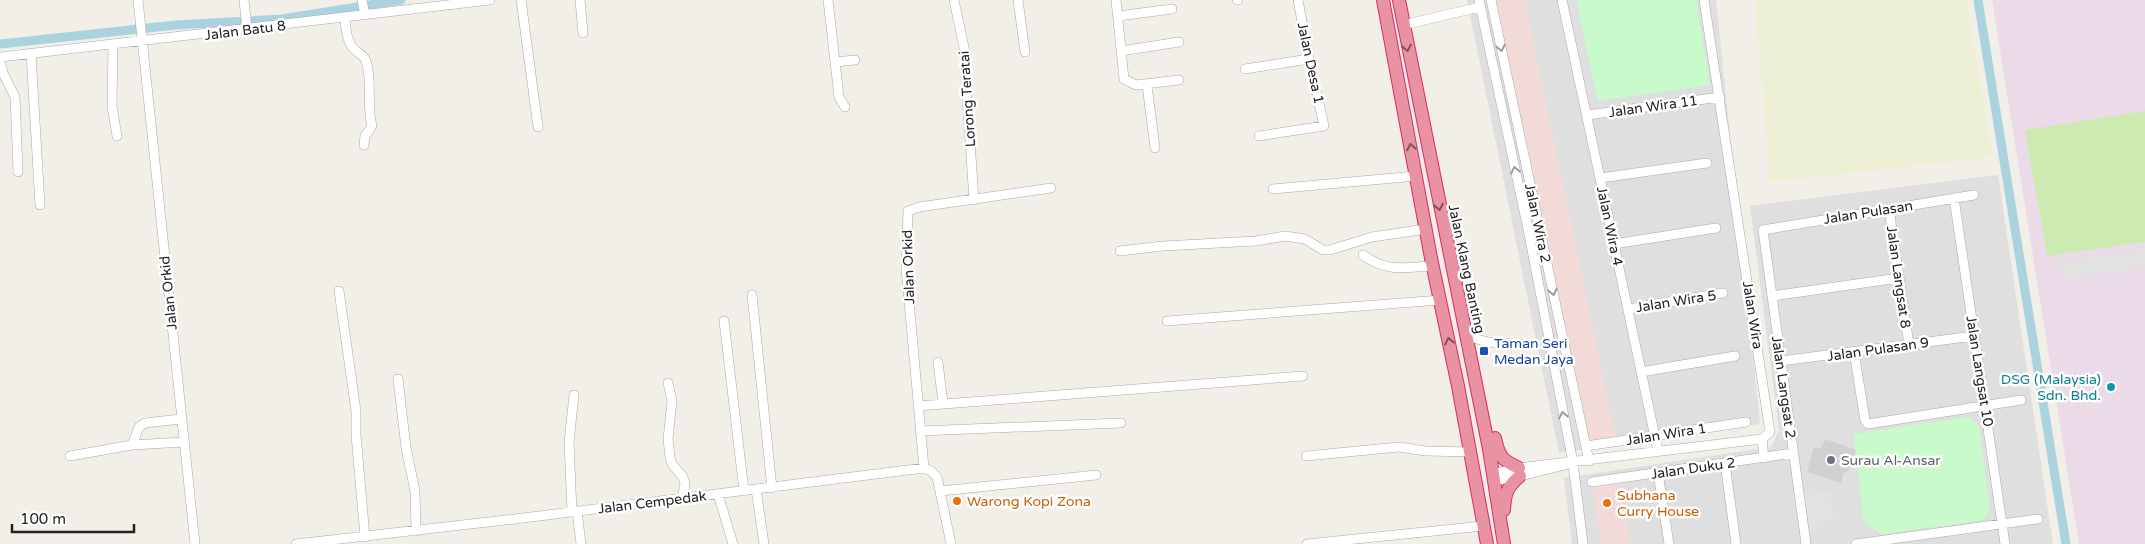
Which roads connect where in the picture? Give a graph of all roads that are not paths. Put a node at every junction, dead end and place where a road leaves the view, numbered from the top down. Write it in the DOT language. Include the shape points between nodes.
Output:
graph roads {
  1 [pos="138,0"];
  2 [pos="244,0"];
  3 [pos="490,0"];
  4 [pos="521,0"];
  5 [pos="580,0"];
  6 [pos="823,0"];
  7 [pos="828,0"];
  8 [pos="954,0"];
  9 [pos="1018,0"];
  10 [pos="1116,0"];
  11 [pos="1298,0"];
  12 [pos="1383,0"];
  13 [pos="1399,0"];
  14 [pos="1491,0"];
  15 [pos="1562,0"];
  16 [pos="1704,0"];
  17 [pos="1480,4"];
  18 [pos="363,8"];
  19 [pos="1172,9"];
  20 [pos="1118,16"];
  21 [pos="345,18"];
  22 [pos="1403,25"];
  23 [pos="246,26"];
  24 [pos="826,32"];
  25 [pos="583,33"];
  26 [pos="141,38"];
  27 [pos="1179,42"];
  28 [pos="113,45"];
  29 [pos="1122,51"];
  30 [pos="1025,52"];
  31 [pos="31,54"];
  32 [pos="0,58"];
  33 [pos="1308,59"];
  34 [pos="855,60"];
  35 [pos="0,62"];
  36 [pos="835,62"];
  37 [pos="1245,69"];
  38 [pos="1179,80"];
  39 [pos="1147,85"];
  40 [pos="1720,96"];
  41 [pos="845,107"];
  42 [pos="1587,116"];
  43 [pos="538,127"];
  44 [pos="117,136"];
  45 [pos="1259,136"];
  46 [pos="364,145"];
  47 [pos="1155,148"];
  48 [pos="1707,163"];
  49 [pos="18,172"];
  50 [pos="1416,176"];
  51 [pos="1600,178"];
  52 [pos="1051,188"];
  53 [pos="1273,190"];
  54 [pos="1974,194"];
  55 [pos="1954,198"];
  56 [pos="974,200"];
  57 [pos="40,205"];
  58 [pos="1889,209"];
  59 [pos="1716,228"];
  60 [pos="1426,229"];
  61 [pos="1763,230"];
  62 [pos="1614,244"];
  63 [pos="1120,251"];
  64 [pos="1363,255"];
  65 [pos="1433,266"];
  66 [pos="1899,278"];
  67 [pos="339,292"];
  68 [pos="1723,294"];
  69 [pos="752,295"];
  70 [pos="1772,296"];
  71 [pos="1441,300"];
  72 [pos="1628,309"];
  73 [pos="724,321"];
  74 [pos="1167,322"];
  75 [pos="1466,336"];
  76 [pos="1974,336"];
  77 [pos="1532,345"];
  78 [pos="1909,345"];
  79 [pos="1854,352"];
  80 [pos="1471,356"];
  81 [pos="1735,356"];
  82 [pos="938,362"];
  83 [pos="1781,362"];
  84 [pos="1641,372"];
  85 [pos="1456,375"];
  86 [pos="1303,376"];
  87 [pos="398,379"];
  88 [pos="668,383"];
  89 [pos="574,395"];
  90 [pos="2021,400"];
  91 [pos="943,404"];
  92 [pos="918,406"];
  93 [pos="1985,407"];
  94 [pos="181,419"];
  95 [pos="1746,422"];
  96 [pos="1122,423"];
  97 [pos="920,432"];
  98 [pos="1655,435"];
  99 [pos="1762,439"];
  100 [pos="184,442"];
  101 [pos="132,446"];
  102 [pos="1586,446"];
  103 [pos="1658,451"];
  104 [pos="1470,452"];
  105 [pos="1794,453"];
  106 [pos="70,456"];
  107 [pos="1306,456"];
  108 [pos="1764,458"];
  109 [pos="1589,461"];
  110 [pos="1573,463"];
  111 [pos="1725,463"];
  112 [pos="924,468"];
  113 [pos="1520,472"];
  114 [pos="1658,473"];
  115 [pos="1096,475"];
  116 [pos="1494,476"];
  117 [pos="1592,482"];
  118 [pos="772,488"];
  119 [pos="756,489"];
  120 [pos="744,491"];
  121 [pos="940,491"];
  122 [pos="718,494"];
  123 [pos="682,498"];
  124 [pos="575,512"];
  125 [pos="2038,519"];
  126 [pos="2002,524"];
  127 [pos="1483,526"];
  128 [pos="416,531"];
  129 [pos="365,537"];
  130 [pos="310,543"];
  131 [pos="195,544"];
  132 [pos="296,544"];
  133 [pos="581,544"];
  134 [pos="733,544"];
  135 [pos="764,544"];
  136 [pos="951,544"];
  137 [pos="1307,544"];
  138 [pos="1488,544"];
  139 [pos="1506,544"];
  140 [pos="1583,544"];
  141 [pos="1669,544"];
  142 [pos="1736,544"];
  143 [pos="1806,544"];
  144 [pos="1856,544"];
  145 [pos="2005,544"];
  1 -- 26 [label="street, Jalan Orkid"];
  2 -- 23 [label="street"];
  3 -- 18 [label="street, Jalan Batu 8"];
  4 -- 43 [label="street"];
  5 -- 25 [label="street"];
  6 -- 24 [label="street"];
  7 -- 36 [label="street"];
  8 -- 56 [label="street, Lorong Teratai" via="966,60"];
  9 -- 30 [label="street"];
  10 -- 20 [label="street"];
  11 -- 33 [label="street, Jalan Desa 1"];
  50 -- 12 [label="highway, one-way"];
  13 -- 22 [label="highway, Jalan Klang Banting"];
  14 -- 102 [label="street, Jalan Wira 2, one-way"];
  15 -- 42 [label="street, Jalan Wira 4"];
  16 -- 40 [label="street, Jalan Wira"];
  17 -- 22 [label="street"];
  110 -- 17 [label="street, one-way"];
  18 -- 21 [label="street, Jalan Batu 8"];
  19 -- 20 [label="street"];
  20 -- 29 [label="street"];
  21 -- 23 [label="street, Jalan Batu 8"];
  21 -- 46 [label="street" via="346,35 365,59 368,72 372,126 365,136"];
  22 -- 75 [label="highway, Jalan Klang Banting, one-way"];
  23 -- 26 [label="street, Jalan Batu 8"];
  26 -- 28 [label="street, Jalan Batu 8"];
  26 -- 94 [label="street, Jalan Orkid"];
  27 -- 29 [label="street"];
  28 -- 31 [label="street, Jalan Batu 8"];
  28 -- 44 [label="street" via="112,106"];
  29 -- 39 [label="street" via="1124,79 1136,85"];
  31 -- 32 [label="street, Jalan Batu 8"];
  31 -- 57 [label="street"];
  33 -- 37 [label="street"];
  33 -- 45 [label="street, Jalan Desa 1" via="1324,126"];
  34 -- 36 [label="street"];
  35 -- 49 [label="street" via="15,97"];
  36 -- 41 [label="street" via="839,97"];
  38 -- 39 [label="street"];
  39 -- 47 [label="street"];
  40 -- 42 [label="street, Jalan Wira 11"];
  40 -- 99 [label="street, Jalan Wira" via="1770,432"];
  42 -- 51 [label="street, Jalan Wira 4"];
  48 -- 51 [label="street"];
  50 -- 53 [label="street"];
  50 -- 60 [label="highway"];
  51 -- 62 [label="street, Jalan Wira 4"];
  52 -- 56 [label="street, Jalan Orkid"];
  54 -- 55 [label="street, Jalan Pulasan"];
  55 -- 58 [label="street, Jalan Pulasan"];
  55 -- 76 [label="street, Jalan Langsat 10"];
  56 -- 92 [label="street, Jalan Orkid" via="919,207 906,214 906,268"];
  58 -- 61 [label="street, Jalan Pulasan"];
  58 -- 66 [label="street, Jalan Langsat 8"];
  59 -- 62 [label="street"];
  60 -- 63 [label="street" via="1372,237 1330,250 1323,250 1305,239 1285,236"];
  60 -- 65 [label="highway"];
  61 -- 70 [label="street, Jalan Langsat 2"];
  62 -- 72 [label="street, Jalan Wira 4"];
  64 -- 65 [label="street" via="1388,268"];
  65 -- 71 [label="highway"];
  66 -- 70 [label="street"];
  66 -- 78 [label="street, Jalan Langsat 8"];
  67 -- 129 [label="street" via="356,411"];
  68 -- 72 [label="street, Jalan Wira 5"];
  69 -- 118 [label="street"];
  70 -- 83 [label="street, Jalan Langsat 2"];
  71 -- 74 [label="street"];
  85 -- 71 [label="highway, one-way"];
  72 -- 84 [label="street, Jalan Wira 4"];
  73 -- 120 [label="street"];
  75 -- 77 [label="street" via="1488,342"];
  75 -- 80 [label="highway, Jalan Klang Banting"];
  76 -- 78 [label="street, Jalan Pulasan 9"];
  76 -- 93 [label="street, Jalan Langsat 10"];
  78 -- 79 [label="street, Jalan Pulasan 9"];
  79 -- 83 [label="street, Jalan Pulasan 9"];
  79 -- 93 [label="street" via="1868,424"];
  80 -- 113 [label="highway" via="1499,453 1503,460"];
  80 -- 116 [label="highway, Jalan Klang Banting"];
  81 -- 84 [label="street"];
  82 -- 91 [label="street"];
  83 -- 105 [label="street, Jalan Langsat 2"];
  84 -- 98 [label="street, Jalan Wira 4"];
  85 -- 104 [label="highway"];
  85 -- 116 [label="highway" via="1481,467"];
  86 -- 91 [label="street"];
  87 -- 128 [label="street" via="415,491"];
  88 -- 123 [label="street" via="672,401 668,439 670,457 683,477"];
  89 -- 124 [label="street" via="569,442"];
  90 -- 93 [label="street"];
  91 -- 92 [label="street"];
  92 -- 97 [label="street, Jalan Orkid"];
  93 -- 126 [label="street, Jalan Langsat 10"];
  94 -- 100 [label="street, Jalan Orkid"];
  94 -- 101 [label="street" via="145,423"];
  95 -- 98 [label="street, Jalan Wira 1"];
  96 -- 97 [label="street"];
  97 -- 112 [label="street, Jalan Orkid"];
  98 -- 102 [label="street, Jalan Wira 1"];
  98 -- 103 [label="street, Jalan Wira 4"];
  99 -- 103 [label="street"];
  99 -- 108 [label="street"];
  100 -- 101 [label="street"];
  100 -- 131 [label="street, Jalan Orkid"];
  101 -- 106 [label="street"];
  102 -- 109 [label="street, Jalan Wira 2"];
  103 -- 109 [label="street"];
  104 -- 107 [label="street" via="1399,447"];
  104 -- 127 [label="highway"];
  105 -- 108 [label="street, Jalan Duku 2"];
  105 -- 143 [label="street, Jalan Langsat 2"];
  108 -- 111 [label="street, Jalan Duku 2"];
  109 -- 110 [label="street"];
  110 -- 113 [label="street"];
  110 -- 140 [label="street"];
  111 -- 114 [label="street, Jalan Duku 2"];
  111 -- 142 [label="street"];
  112 -- 118 [label="street, Jalan Cempedak"];
  112 -- 121 [label="street" via="934,473"];
  113 -- 116 [label="street" via="1497,472"];
  113 -- 139 [label="highway" via="1504,496"];
  114 -- 117 [label="street, Jalan Duku 2"];
  114 -- 141 [label="street"];
  115 -- 121 [label="street"];
  116 -- 138 [label="highway" via="1484,488"];
  116 -- 139 [label="highway, Jalan Klang Banting"];
  118 -- 119 [label="street, Jalan Cempedak"];
  119 -- 120 [label="street, Jalan Cempedak"];
  119 -- 135 [label="street"];
  120 -- 122 [label="street, Jalan Cempedak"];
  121 -- 136 [label="street"];
  122 -- 123 [label="street, Jalan Cempedak"];
  122 -- 134 [label="street"];
  123 -- 124 [label="street, Jalan Cempedak"];
  124 -- 128 [label="street, Jalan Cempedak"];
  124 -- 133 [label="street"];
  125 -- 126 [label="street"];
  126 -- 144 [label="street"];
  126 -- 145 [label="street, Jalan Langsat 10"];
  127 -- 137 [label="street"];
  127 -- 138 [label="highway"];
  128 -- 129 [label="street, Jalan Cempedak"];
  129 -- 130 [label="street, Jalan Cempedak"];
  130 -- 132 [label="street, Jalan Cempedak"];
}
